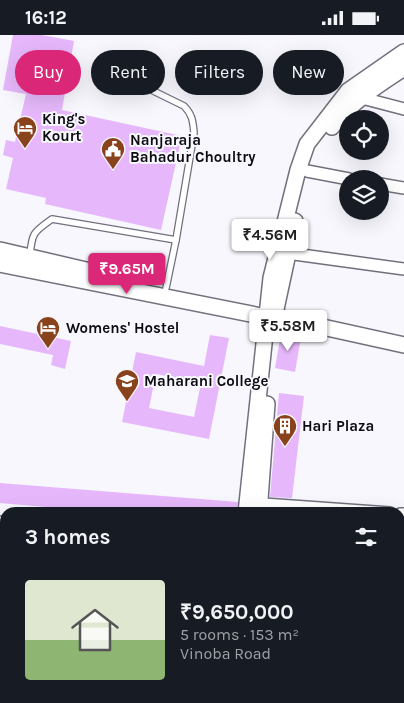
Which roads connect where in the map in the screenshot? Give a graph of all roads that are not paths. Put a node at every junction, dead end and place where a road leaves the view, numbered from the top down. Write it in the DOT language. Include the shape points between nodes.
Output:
graph roads {
  1 [pos="404,52"];
  2 [pos="404,68"];
  3 [pos="162,95"];
  4 [pos="362,98"];
  5 [pos="404,109"];
  6 [pos="306,171"];
  7 [pos="339,177"];
  8 [pos="389,186"];
  9 [pos="404,188"];
  10 [pos="176,240"];
  11 [pos="0,251"];
  12 [pos="288,253"];
  13 [pos="29,257"];
  14 [pos="0,264"];
  15 [pos="404,269"];
  16 [pos="166,288"];
  17 [pos="271,316"];
  18 [pos="404,345"];
  19 [pos="253,507"];
  1 -- 17 [label="street" via="348,91 308,144 277,251 270,287"];
  2 -- 4 [label="street"];
  3 -- 10 [label="lane" via="184,106 193,120 194,133"];
  4 -- 5 [label="street"];
  4 -- 6 [label="street" via="340,116 317,147"];
  6 -- 7 [label="street"];
  6 -- 12 [label="street"];
  8 -- 9 [label="street"];
  10 -- 13 [label="lane" via="52,219 31,239"];
  10 -- 16 [label="lane"];
  11 -- 13 [label="street"];
  12 -- 15 [label="street"];
  12 -- 17 [label="street"];
  13 -- 16 [label="street"];
  14 -- 17 [label="street"];
  16 -- 17 [label="street" via="262,309"];
  17 -- 18 [label="street"];
  17 -- 19 [label="street"];
}
